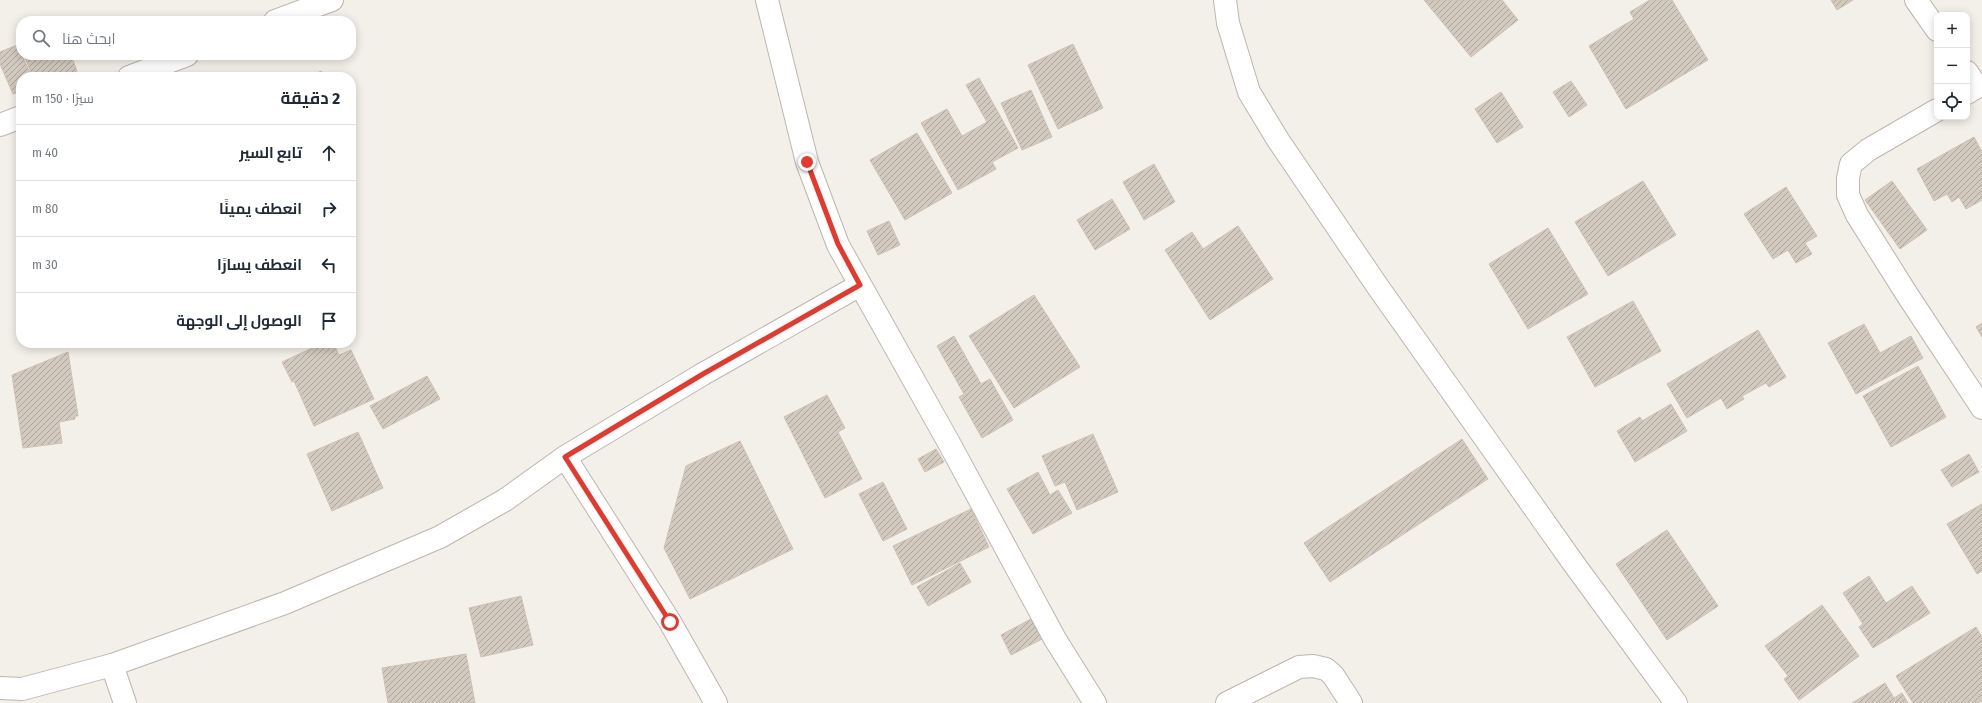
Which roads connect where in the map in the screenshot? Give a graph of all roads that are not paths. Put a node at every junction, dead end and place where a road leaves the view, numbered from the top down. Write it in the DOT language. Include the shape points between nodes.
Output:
graph roads {
  1 [pos="331,0"];
  2 [pos="767,0"];
  3 [pos="1225,0"];
  4 [pos="1916,0"];
  5 [pos="289,16"];
  6 [pos="1934,26"];
  7 [pos="174,60"];
  8 [pos="142,72"];
  9 [pos="1934,112"];
  10 [pos="16,119"];
  11 [pos="0,125"];
  12 [pos="860,285"];
  13 [pos="1982,408"];
  14 [pos="565,457"];
  15 [pos="112,665"];
  16 [pos="0,688"];
  17 [pos="125,703"];
  18 [pos="716,703"];
  19 [pos="1095,703"];
  20 [pos="1227,703"];
  21 [pos="1351,703"];
  22 [pos="1676,703"];
  1 -- 5 [label="street"];
  2 -- 12 [label="street" via="807,162 838,244"];
  3 -- 22 [label="street" via="1228,23 1249,92 1278,140 1383,294"];
  4 -- 6 [label="street"];
  7 -- 8 [label="street"];
  9 -- 13 [label="street" via="1868,150 1851,164 1848,195 1908,296"];
  10 -- 11 [label="street"];
  12 -- 14 [label="street" via="703,374"];
  12 -- 19 [label="street" via="1055,639"];
  14 -- 15 [label="street" via="505,500 440,537 286,603"];
  14 -- 18 [label="street" via="670,622"];
  15 -- 16 [label="street" via="22,688"];
  15 -- 17 [label="street"];
  20 -- 21 [label="street" via="1299,667 1313,666 1326,669 1333,675"];
}
